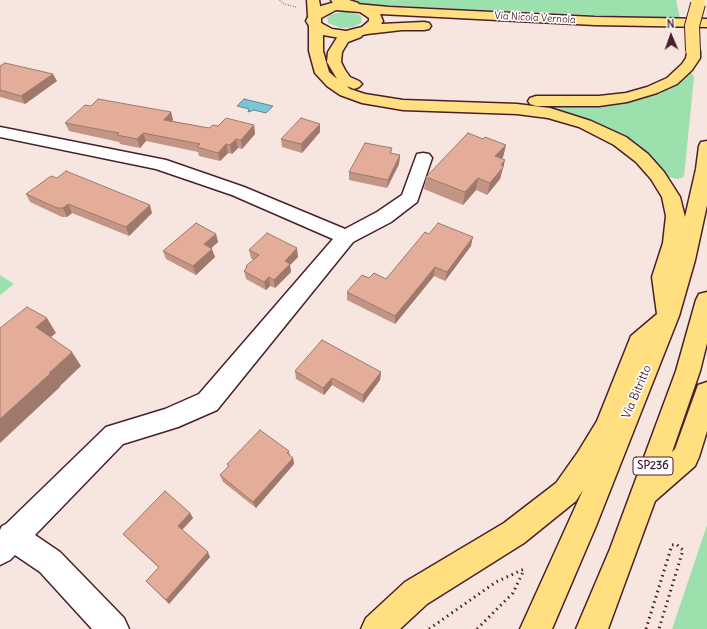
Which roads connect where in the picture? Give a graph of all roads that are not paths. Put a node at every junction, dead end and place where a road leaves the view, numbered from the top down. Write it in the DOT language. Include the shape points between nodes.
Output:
graph roads {
  1 [pos="313,0"];
  2 [pos="337,0"];
  3 [pos="698,2"];
  4 [pos="358,7"];
  5 [pos="315,21"];
  6 [pos="707,23"];
  7 [pos="361,32"];
  8 [pos="706,38"];
  9 [pos="0,132"];
  10 [pos="707,146"];
  11 [pos="422,158"];
  12 [pos="346,237"];
  13 [pos="707,300"];
  14 [pos="668,316"];
  15 [pos="707,392"];
  16 [pos="643,493"];
  17 [pos="6,543"];
  18 [pos="113,629"];
  19 [pos="377,629"];
  20 [pos="536,629"];
  21 [pos="592,629"];
  1 -- 5 [label="main road"];
  2 -- 4 [label="main road"];
  3 -- 7 [label="main road, bridge" via="692,26 694,51 687,67 672,81 652,90 599,101 565,102 378,93 345,80 334,62 334,52 343,39"];
  3 -- 8 [label="main road"];
  4 -- 5 [label="main road" via="326,8"];
  4 -- 6 [label="main road, Via Nicola Vernola" via="389,11 587,21"];
  4 -- 7 [label="main road" via="375,16 376,21 373,26"];
  5 -- 7 [label="main road, Via Nicola Vernola" via="320,30 337,34"];
  5 -- 14 [label="main road" via="316,51 322,73 345,92 396,104 517,108 550,113 585,124 620,141 642,158 658,176 671,197 676,216 673,243 662,277"];
  7 -- 8 [label="main road, Via Nicola Vernola" via="402,26 441,26"];
  9 -- 12 [label="street" via="160,164 238,191"];
  10 -- 14 [label="main road, Via Bitritto" via="696,215"];
  11 -- 12 [label="street" via="410,198 384,217"];
  12 -- 17 [label="street" via="208,402 169,419 115,435"];
  13 -- 16 [label="main road, SP236" via="688,371"];
  14 -- 19 [label="main road" via="639,343 607,426 566,492 514,533 416,593"];
  14 -- 20 [label="main road, Via Bitritto" via="582,526"];
  15 -- 16 [label="main road" via="686,457"];
  16 -- 21 [label="main road, SP236" via="624,550"];
  17 -- 18 [label="street" via="50,562"];
}
